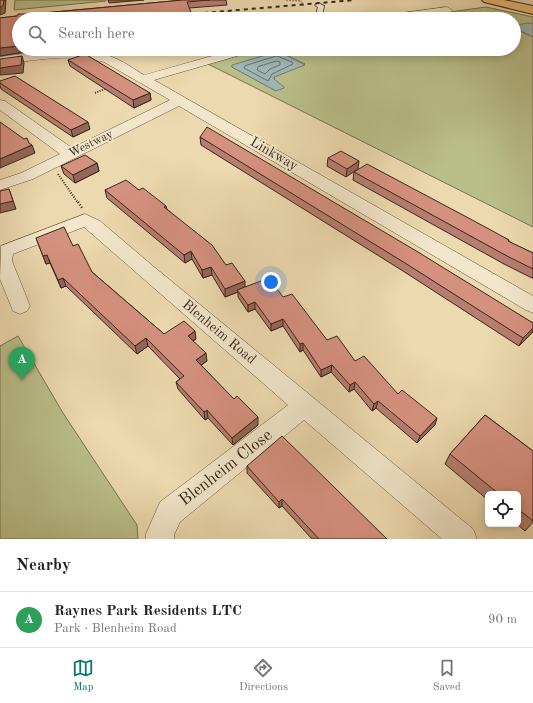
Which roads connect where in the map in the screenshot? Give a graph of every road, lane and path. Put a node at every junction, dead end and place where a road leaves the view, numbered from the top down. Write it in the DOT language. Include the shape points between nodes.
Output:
graph roads {
  1 [pos="286,0"];
  2 [pos="488,0"];
  3 [pos="318,5"];
  4 [pos="304,6"];
  5 [pos="446,10"];
  6 [pos="533,10"];
  7 [pos="320,12"];
  8 [pos="431,12"];
  9 [pos="49,56"];
  10 [pos="100,56"];
  11 [pos="222,56"];
  12 [pos="0,61"];
  13 [pos="140,77"];
  14 [pos="95,93"];
  15 [pos="181,100"];
  16 [pos="0,104"];
  17 [pos="70,154"];
  18 [pos="48,165"];
  19 [pos="0,185"];
  20 [pos="85,220"];
  21 [pos="533,305"];
  22 [pos="20,306"];
  23 [pos="305,405"];
  24 [pos="160,539"];
  25 [pos="463,539"];
  1 -- 4 [label="path" via="300,0"];
  2 -- 6 [label="main road"];
  3 -- 7 [label="lane" via="321,6"];
  5 -- 8 [label="street"];
  9 -- 12 [label="street, Linkway"];
  10 -- 13 [label="street, Linkway"];
  11 -- 13 [label="street"];
  13 -- 14 [label="path"];
  13 -- 15 [label="street, Linkway"];
  15 -- 17 [label="street, Westway"];
  15 -- 21 [label="street, Linkway"];
  16 -- 17 [label="street"];
  17 -- 18 [label="street, Westway"];
  18 -- 19 [label="street, Westway" via="27,176"];
  18 -- 20 [label="path" via="57,172 82,209"];
  20 -- 22 [label="street" via="7,250 3,261"];
  20 -- 23 [label="street, Blenheim Road"];
  23 -- 24 [label="street, Blenheim Close" via="170,512"];
  23 -- 25 [label="street, Blenheim Road"];
}
